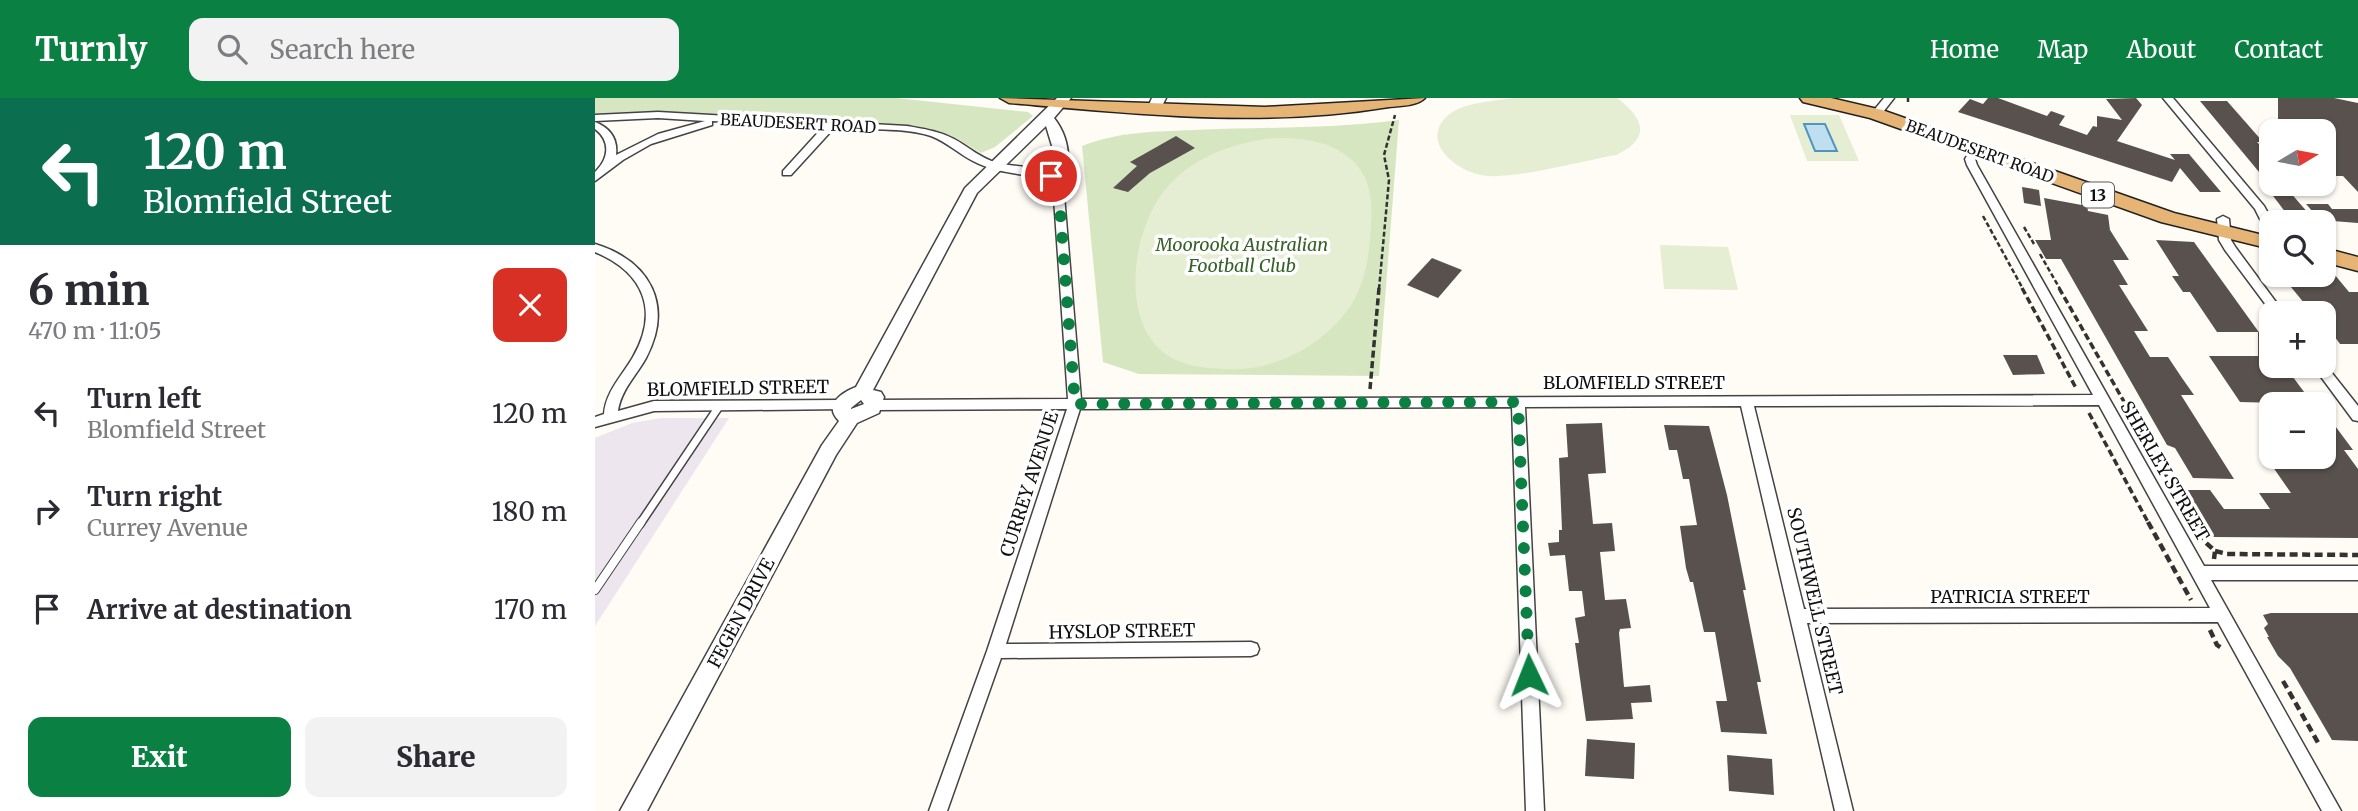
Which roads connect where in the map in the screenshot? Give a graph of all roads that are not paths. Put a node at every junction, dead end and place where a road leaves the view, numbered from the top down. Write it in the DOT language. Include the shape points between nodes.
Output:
graph roads {
  1 [pos="1009,98"];
  2 [pos="1211,98"];
  3 [pos="1349,98"];
  4 [pos="1809,98"];
  5 [pos="2168,98"];
  6 [pos="1062,100"];
  7 [pos="1407,100"];
  8 [pos="1156,103"];
  9 [pos="1880,103"];
  10 [pos="595,118"];
  11 [pos="1047,118"];
  12 [pos="726,119"];
  13 [pos="595,125"];
  14 [pos="831,125"];
  15 [pos="1976,150"];
  16 [pos="993,164"];
  17 [pos="607,166"];
  18 [pos="787,173"];
  19 [pos="595,178"];
  20 [pos="1058,183"];
  21 [pos="2261,210"];
  22 [pos="2223,225"];
  23 [pos="2259,232"];
  24 [pos="2336,244"];
  25 [pos="595,248"];
  26 [pos="2358,249"];
  27 [pos="2336,258"];
  28 [pos="2358,264"];
  29 [pos="2269,301"];
  30 [pos="2328,378"];
  31 [pos="868,399"];
  32 [pos="1746,400"];
  33 [pos="2100,400"];
  34 [pos="1518,402"];
  35 [pos="1075,404"];
  36 [pos="720,405"];
  37 [pos="846,411"];
  38 [pos="2358,416"];
  39 [pos="611,418"];
  40 [pos="595,422"];
  41 [pos="2199,573"];
  42 [pos="2358,573"];
  43 [pos="595,590"];
  44 [pos="2223,615"];
  45 [pos="1797,616"];
  46 [pos="1251,649"];
  47 [pos="995,651"];
  48 [pos="633,811"];
  49 [pos="938,811"];
  50 [pos="1535,811"];
  51 [pos="1844,811"];
  52 [pos="2332,811"];
  1 -- 6 [label="highway"];
  2 -- 3 [label="highway"];
  4 -- 9 [label="highway, BEAUDESERT ROAD / 13"];
  5 -- 21 [label="street"];
  6 -- 8 [label="highway"];
  6 -- 11 [label="street"];
  7 -- 8 [label="highway" via="1331,110"];
  9 -- 15 [label="highway, BEAUDESERT ROAD / 13"];
  9 -- 22 [label="highway, BEAUDESERT ROAD / 13"];
  10 -- 12 [label="street, BEAUDESERT ROAD"];
  11 -- 16 [label="street"];
  11 -- 20 [label="street" via="1057,129 1062,171"];
  12 -- 14 [label="street, BEAUDESERT ROAD"];
  12 -- 17 [label="street" via="659,137"];
  13 -- 17 [label="street" via="612,141"];
  14 -- 16 [label="street, BEAUDESERT ROAD" via="932,134"];
  14 -- 18 [label="street"];
  15 -- 22 [label="highway, BEAUDESERT ROAD / 13" via="2120,202"];
  15 -- 33 [label="street, SHERLEY STREET" via="1971,155 1972,165"];
  16 -- 20 [label="street" via="1051,176"];
  16 -- 31 [label="street" via="960,207"];
  17 -- 19 [label="street"];
  20 -- 35 [label="street, CURREY AVENUE"];
  22 -- 23 [label="highway, BEAUDESERT ROAD / 13"];
  22 -- 29 [label="street" via="2225,240"];
  24 -- 26 [label="highway"];
  25 -- 39 [label="street" via="631,265 651,297 643,349 613,397"];
  27 -- 28 [label="highway"];
  30 -- 38 [label="street"];
  31 -- 35 [label="street, BLOMFIELD STREET"];
  31 -- 37 [label="street" via="864,414"];
  32 -- 33 [label="street, BLOMFIELD STREET"];
  32 -- 34 [label="street, BLOMFIELD STREET"];
  32 -- 45 [label="street, SOUTHWELL STREET"];
  33 -- 41 [label="street, SHERLEY STREET"];
  34 -- 35 [label="street, BLOMFIELD STREET"];
  34 -- 50 [label="street"];
  35 -- 47 [label="street, CURREY AVENUE"];
  36 -- 37 [label="street, BLOMFIELD STREET"];
  36 -- 39 [label="street, BLOMFIELD STREET" via="654,406"];
  36 -- 43 [label="lane"];
  37 -- 48 [label="street, FEGEN DRIVE"];
  39 -- 40 [label="street, BLOMFIELD STREET"];
  41 -- 42 [label="street"];
  41 -- 44 [label="street, SHERLEY STREET"];
  44 -- 45 [label="street, PATRICIA STREET"];
  44 -- 52 [label="street, SHERLEY STREET"];
  45 -- 51 [label="street, SOUTHWELL STREET"];
  46 -- 47 [label="street, HYSLOP STREET"];
  47 -- 49 [label="street, CURREY AVENUE"];
}
